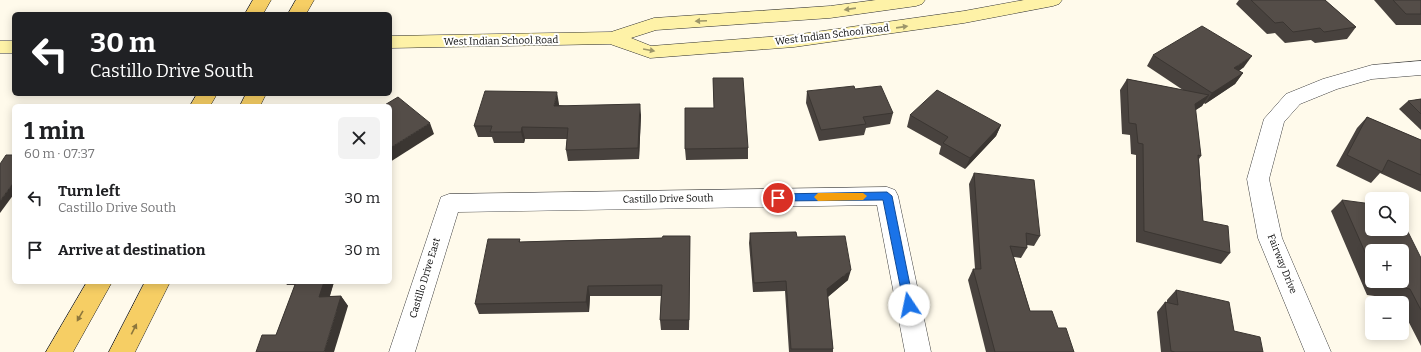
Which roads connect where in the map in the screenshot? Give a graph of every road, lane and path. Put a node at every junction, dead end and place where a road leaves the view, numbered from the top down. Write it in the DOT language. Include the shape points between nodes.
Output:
graph roads {
  1 [pos="262,0"];
  2 [pos="305,0"];
  3 [pos="1053,0"];
  4 [pos="907,1"];
  5 [pos="868,3"];
  6 [pos="255,12"];
  7 [pos="299,12"];
  8 [pos="612,38"];
  9 [pos="392,42"];
  10 [pos="0,47"];
  11 [pos="12,47"];
  12 [pos="1421,68"];
  13 [pos="449,203"];
  14 [pos="99,284"];
  15 [pos="157,284"];
  16 [pos="59,352"];
  17 [pos="122,352"];
  18 [pos="402,352"];
  19 [pos="918,352"];
  20 [pos="1318,352"];
  1 -- 6 [label="main road"];
  2 -- 7 [label="main road"];
  8 -- 3 [label="main road, West Indian School Road, one-way" via="650,52 794,41 964,17"];
  4 -- 5 [label="main road, West Indian School Road"];
  5 -- 8 [label="main road, West Indian School Road, one-way" via="830,12 654,24"];
  8 -- 9 [label="main road, West Indian School Road"];
  10 -- 11 [label="main road"];
  12 -- 20 [label="street, Fairway Drive" via="1372,72 1330,84 1293,99 1274,119 1258,179 1270,238"];
  13 -- 18 [label="street, Castillo Drive East"];
  13 -- 19 [label="street, Castillo Drive South" via="887,196"];
  14 -- 16 [label="main road, one-way"];
  17 -- 15 [label="main road, one-way"];
}
